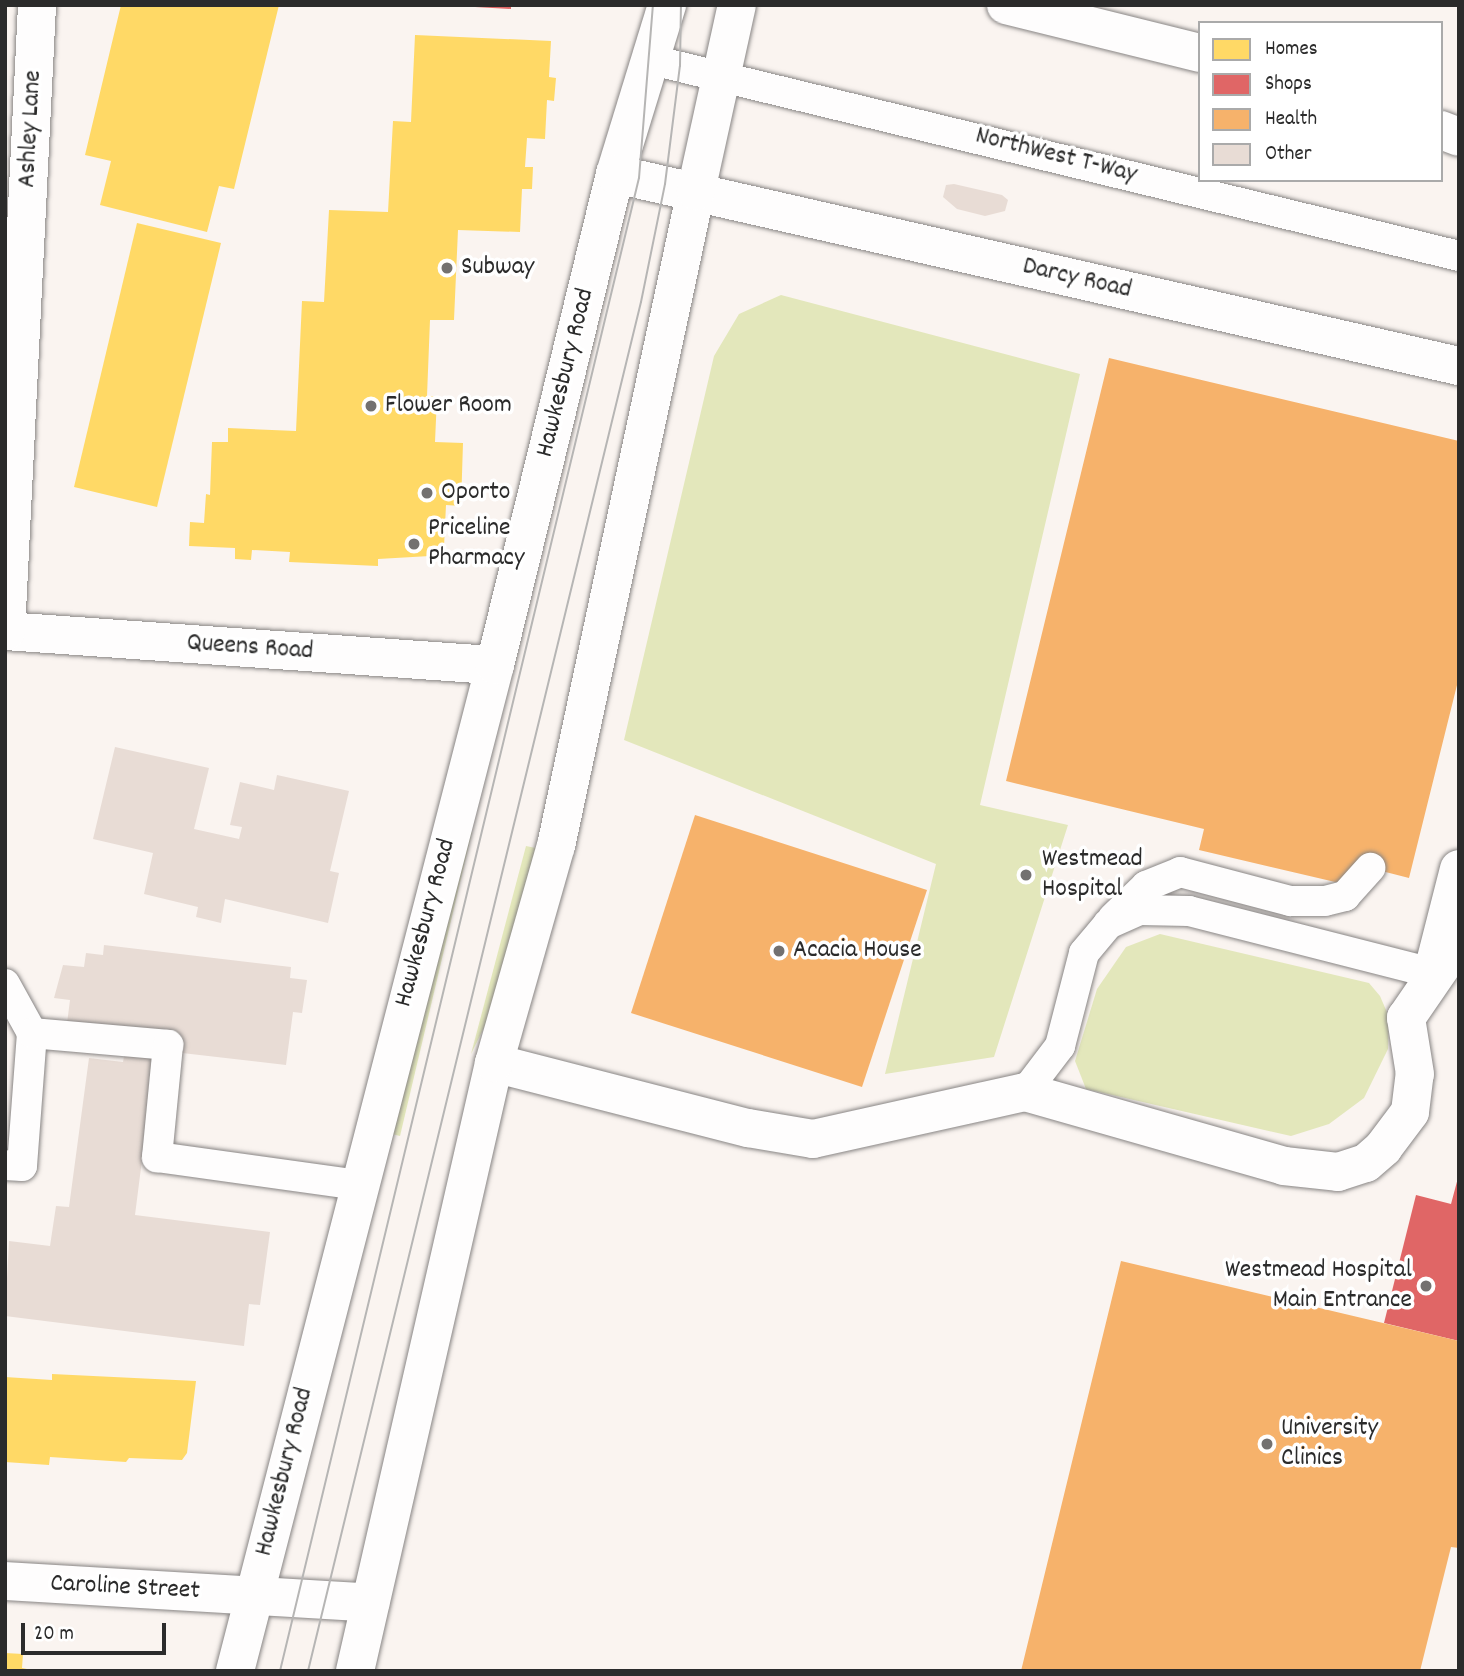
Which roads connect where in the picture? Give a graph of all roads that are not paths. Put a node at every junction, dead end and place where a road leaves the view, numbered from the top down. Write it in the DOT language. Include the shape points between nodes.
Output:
graph roads {
  1 [pos="37,5"];
  2 [pos="667,5"];
  3 [pos="737,5"];
  4 [pos="1006,5"];
  5 [pos="1198,53"];
  6 [pos="652,60"];
  7 [pos="721,77"];
  8 [pos="615,174"];
  9 [pos="696,191"];
  10 [pos="1459,256"];
  11 [pos="1459,366"];
  12 [pos="6,631"];
  13 [pos="5,639"];
  14 [pos="495,665"];
  15 [pos="1370,868"];
  16 [pos="1459,869"];
  17 [pos="1108,924"];
  18 [pos="1459,941"];
  19 [pos="1433,973"];
  20 [pos="5,984"];
  21 [pos="32,1033"];
  22 [pos="494,1063"];
  23 [pos="1025,1092"];
  24 [pos="5,1165"];
  25 [pos="359,1185"];
  26 [pos="5,1581"];
  27 [pos="254,1595"];
  28 [pos="370,1604"];
  29 [pos="235,1671"];
  30 [pos="355,1671"];
  1 -- 12 [label="street, Ashley Lane"];
  2 -- 6 [label="street, Hawkesbury Road"];
  3 -- 7 [label="street"];
  4 -- 5 [label="street"];
  6 -- 7 [label="lane, NorthWest T-Way"];
  6 -- 8 [label="street, Hawkesbury Road"];
  7 -- 9 [label="street"];
  7 -- 10 [label="lane, NorthWest T-Way"];
  8 -- 9 [label="street"];
  8 -- 14 [label="street, Hawkesbury Road"];
  9 -- 11 [label="street, Darcy Road"];
  9 -- 22 [label="street" via="556,846"];
  12 -- 13 [label="lane"];
  12 -- 14 [label="street, Queens Road"];
  14 -- 25 [label="street, Hawkesbury Road"];
  15 -- 17 [label="lane" via="1345,896 1325,901 1290,901 1180,872 1146,886"];
  16 -- 19 [label="street"];
  17 -- 19 [label="lane" via="1140,910 1189,911"];
  17 -- 23 [label="lane" via="1084,953 1060,1046"];
  18 -- 19 [label="street"];
  19 -- 23 [label="street" via="1406,1018 1415,1074 1410,1112 1366,1163 1338,1172 1284,1166"];
  20 -- 21 [label="lane"];
  21 -- 24 [label="lane" via="22,1166"];
  21 -- 25 [label="lane" via="168,1045 157,1157"];
  22 -- 23 [label="street" via="748,1128 813,1139"];
  22 -- 28 [label="street"];
  25 -- 27 [label="street, Hawkesbury Road"];
  26 -- 27 [label="street, Caroline Street"];
  27 -- 28 [label="street, Caroline Street"];
  27 -- 29 [label="street, Hawkesbury Road"];
  28 -- 30 [label="street"];
}
